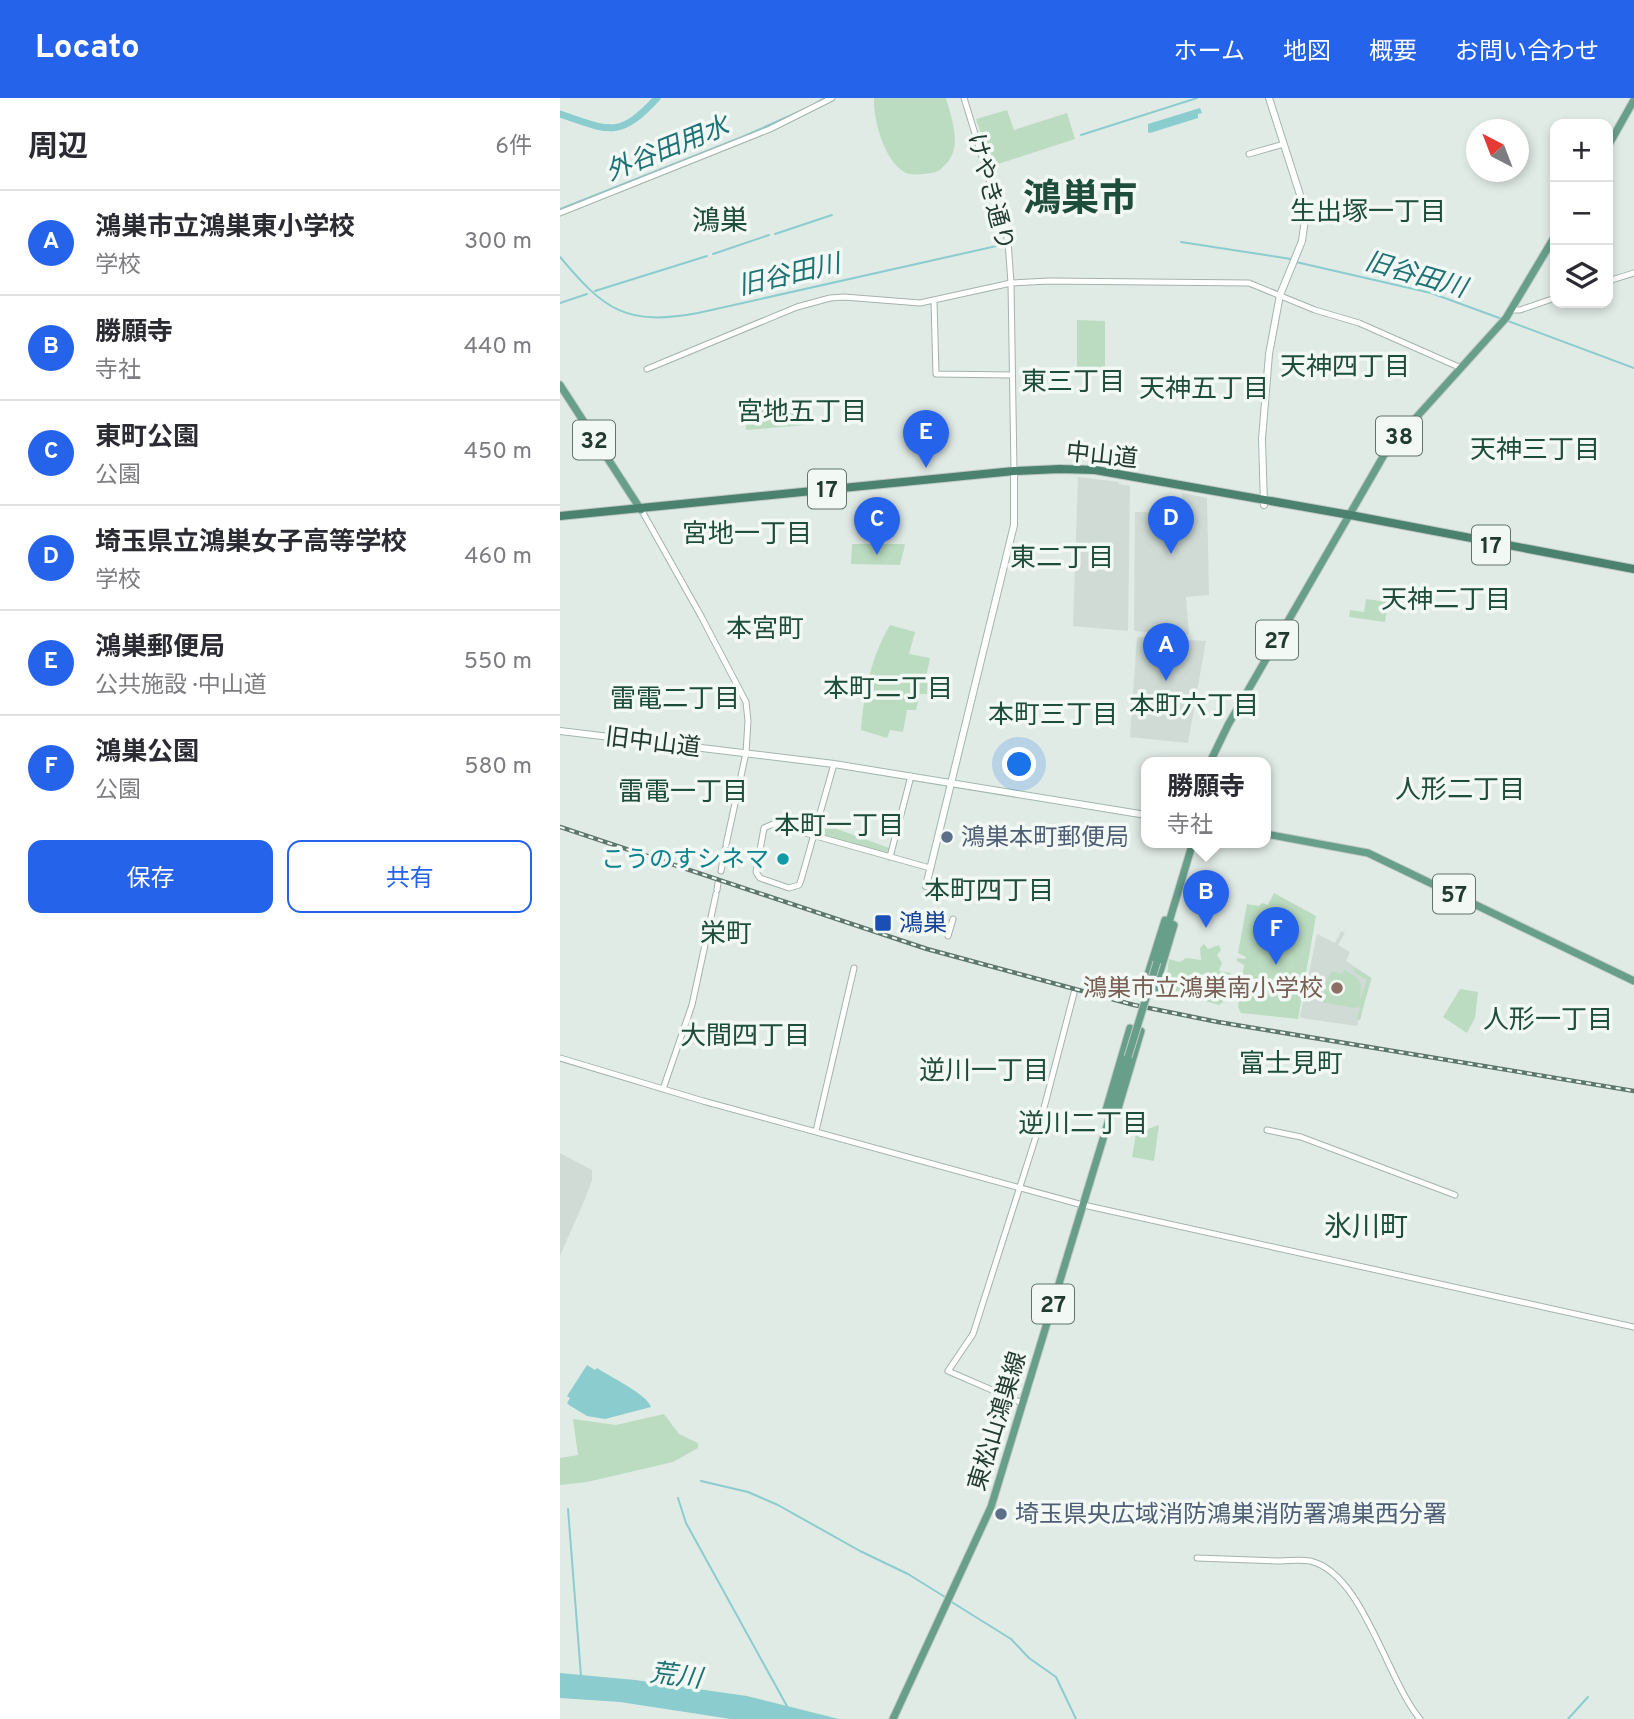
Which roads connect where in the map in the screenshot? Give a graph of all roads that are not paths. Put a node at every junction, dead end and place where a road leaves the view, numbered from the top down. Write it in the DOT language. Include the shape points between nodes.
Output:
graph roads {
  1 [pos="832,98"];
  2 [pos="964,98"];
  3 [pos="1269,98"];
  4 [pos="1634,100"];
  5 [pos="1613,137"];
  6 [pos="1284,144"];
  7 [pos="1250,154"];
  8 [pos="560,213"];
  9 [pos="1550,245"];
  10 [pos="1634,273"];
  11 [pos="1613,279"];
  12 [pos="1011,283"];
  13 [pos="1280,295"];
  14 [pos="1550,300"];
  15 [pos="934,301"];
  16 [pos="1512,310"];
  17 [pos="1461,368"];
  18 [pos="647,369"];
  19 [pos="1012,374"];
  20 [pos="560,384"];
  21 [pos="1014,473"];
  22 [pos="1265,502"];
  23 [pos="641,509"];
  24 [pos="1349,517"];
  25 [pos="560,518"];
  26 [pos="1634,571"];
  27 [pos="560,731"];
  28 [pos="746,753"];
  29 [pos="1212,757"];
  30 [pos="834,764"];
  31 [pos="911,776"];
  32 [pos="951,783"];
  33 [pos="1141,814"];
  34 [pos="1271,835"];
  35 [pos="813,836"];
  36 [pos="1191,848"];
  37 [pos="890,857"];
  38 [pos="930,868"];
  39 [pos="721,871"];
  40 [pos="926,886"];
  41 [pos="717,889"];
  42 [pos="953,919"];
  43 [pos="1169,922"];
  44 [pos="948,936"];
  45 [pos="854,968"];
  46 [pos="1634,981"];
  47 [pos="1143,990"];
  48 [pos="1154,992"];
  49 [pos="1074,993"];
  50 [pos="1130,1028"];
  51 [pos="1142,1031"];
  52 [pos="560,1058"];
  53 [pos="663,1089"];
  54 [pos="1110,1115"];
  55 [pos="1267,1130"];
  56 [pos="816,1131"];
  57 [pos="1020,1188"];
  58 [pos="1455,1195"];
  59 [pos="1083,1205"];
  60 [pos="1634,1326"];
  61 [pos="1022,1403"];
  62 [pos="1197,1559"];
  63 [pos="893,1719"];
  64 [pos="1420,1719"];
  1 -- 8 [label="street" via="770,129"];
  2 -- 12 [label="street, けやき通り" via="1006,229"];
  3 -- 6 [label="main road"];
  4 -- 5 [label="main road"];
  6 -- 7 [label="street"];
  6 -- 13 [label="main road" via="1305,219"];
  9 -- 16 [label="main road, 38"];
  10 -- 11 [label="street"];
  12 -- 13 [label="street" via="1244,282"];
  12 -- 15 [label="street"];
  12 -- 19 [label="street, けやき通り"];
  13 -- 17 [label="street" via="1359,323"];
  13 -- 22 [label="main road" via="1265,389"];
  14 -- 16 [label="street"];
  15 -- 18 [label="street" via="830,298 797,307"];
  15 -- 19 [label="street" via="937,375"];
  16 -- 17 [label="main road, 38"];
  17 -- 24 [label="main road, 38" via="1388,450"];
  19 -- 21 [label="street, けやき通り"];
  20 -- 23 [label="main road, 32"];
  21 -- 22 [label="highway, 中山道 / 17" via="1095,470"];
  21 -- 23 [label="highway, 中山道 / 17"];
  21 -- 32 [label="main road, けやき通り" via="1014,525"];
  22 -- 24 [label="highway, 中山道 / 17"];
  23 -- 25 [label="highway, 中山道 / 17"];
  23 -- 28 [label="street" via="742,693 748,711"];
  24 -- 26 [label="highway, 中山道 / 17"];
  24 -- 29 [label="main road, 27"];
  27 -- 28 [label="main road, 旧中山道"];
  28 -- 30 [label="main road, 旧中山道"];
  28 -- 39 [label="street"];
  30 -- 31 [label="main road, 旧中山道"];
  30 -- 35 [label="street"];
  31 -- 32 [label="main road, 旧中山道"];
  31 -- 37 [label="street"];
  32 -- 33 [label="main road, 旧中山道"];
  32 -- 38 [label="main road, けやき通り"];
  34 -- 46 [label="main road, 57" via="1368,853"];
  35 -- 35 [label="street" via="796,887 758,876 766,826"];
  35 -- 37 [label="street"];
  36 -- 43 [label="main road, 東松山鴻巣線 / 27"];
  37 -- 38 [label="street"];
  38 -- 40 [label="main road, けやき通り"];
  41 -- 53 [label="street" via="692,1005"];
  42 -- 44 [label="street"];
  43 -- 47 [label="main road" via="1163,923"];
  43 -- 48 [label="main road" via="1174,925"];
  43 -- 54 [label="main road, 東松山鴻巣線 / 27, bridge"];
  45 -- 56 [label="street"];
  49 -- 57 [label="street"];
  50 -- 54 [label="main road" via="1106,1110"];
  51 -- 54 [label="main road" via="1117,1112"];
  52 -- 53 [label="street"];
  53 -- 56 [label="street"];
  54 -- 59 [label="main road, 東松山鴻巣線 / 27"];
  55 -- 58 [label="street" via="1301,1137"];
  56 -- 57 [label="street"];
  57 -- 59 [label="street"];
  57 -- 61 [label="street" via="973,1335 948,1371"];
  59 -- 60 [label="street"];
  59 -- 61 [label="main road, 東松山鴻巣線 / 27"];
  61 -- 63 [label="main road, 東松山鴻巣線 / 27" via="991,1507"];
  62 -- 64 [label="street" via="1302,1560 1334,1572 1350,1591 1403,1697"];
}
